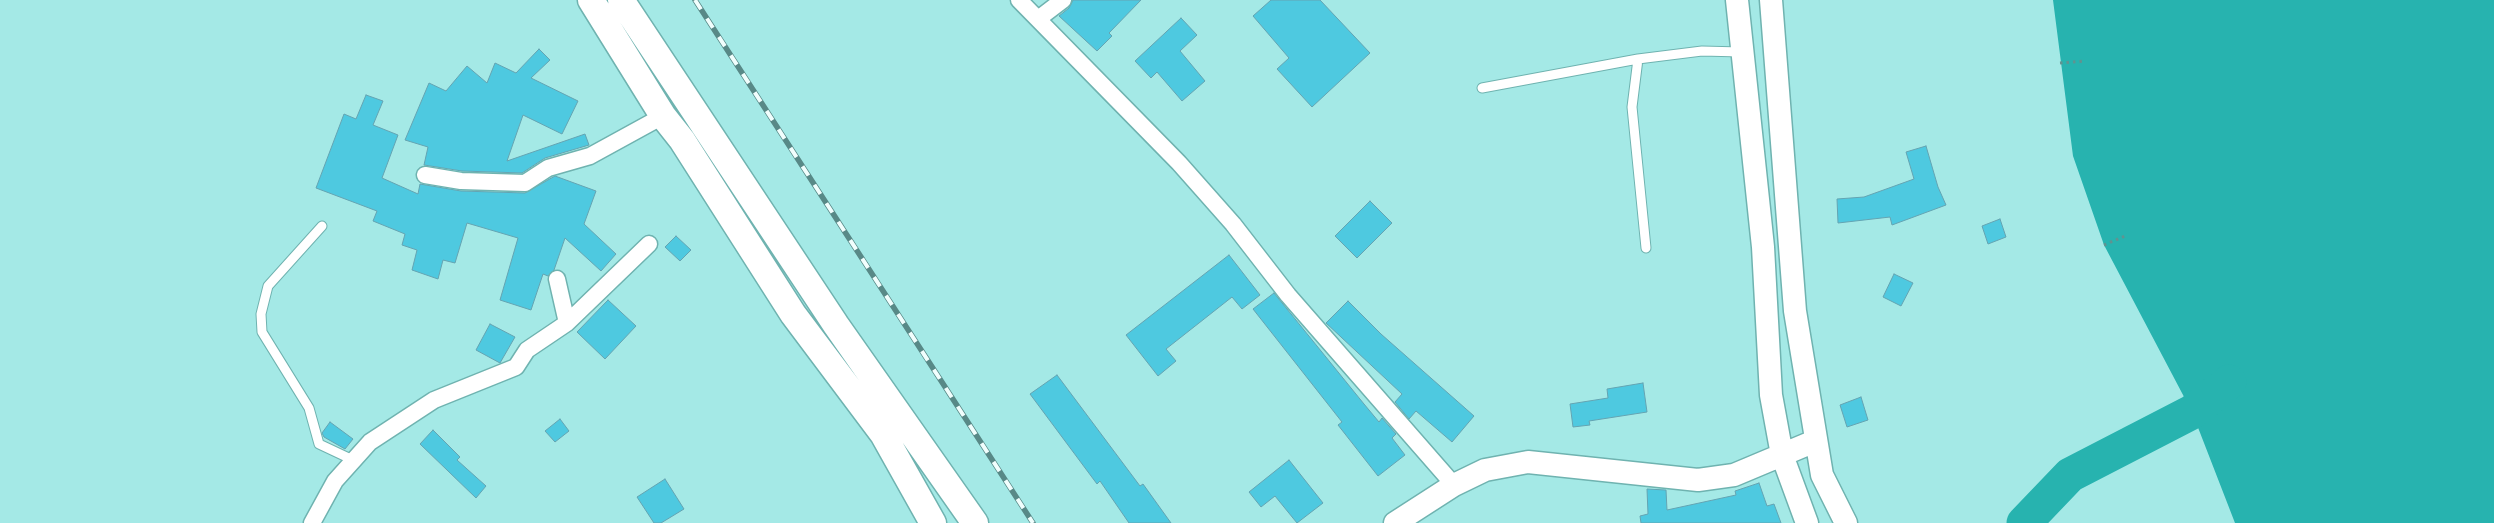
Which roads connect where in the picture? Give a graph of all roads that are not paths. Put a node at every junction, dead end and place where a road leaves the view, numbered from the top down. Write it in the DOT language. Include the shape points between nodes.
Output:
graph roads {
  1 [pos="591,0"];
  2 [pos="621,0"];
  3 [pos="1019,0"];
  4 [pos="1063,0"];
  5 [pos="1737,0"];
  6 [pos="1771,0"];
  7 [pos="1038,19"];
  8 [pos="1741,52"];
  9 [pos="1638,59"];
  10 [pos="1482,88"];
  11 [pos="663,116"];
  12 [pos="425,175"];
  13 [pos="322,226"];
  14 [pos="649,244"];
  15 [pos="1646,248"];
  16 [pos="557,279"];
  17 [pos="567,323"];
  18 [pos="1815,441"];
  19 [pos="1782,455"];
  20 [pos="353,460"];
  21 [pos="1454,484"];
  22 [pos="312,523"];
  23 [pos="933,523"];
  24 [pos="975,523"];
  25 [pos="1394,523"];
  26 [pos="1807,523"];
  27 [pos="1846,523"];
  1 -- 11 [label="main road"];
  2 -- 24 [label="main road" via="836,325"];
  3 -- 7 [label="street"];
  4 -- 7 [label="street"];
  5 -- 8 [label="main road"];
  6 -- 18 [label="main road" via="1795,311"];
  7 -- 21 [label="street" via="1179,163 1233,224 1288,295"];
  8 -- 9 [label="lane" via="1702,51"];
  8 -- 19 [label="main road" via="1763,247 1771,394"];
  9 -- 10 [label="lane"];
  9 -- 15 [label="lane" via="1632,107"];
  11 -- 12 [label="street" via="590,156 548,168 525,183 461,181"];
  11 -- 23 [label="main road" via="682,140 793,314 884,434"];
  13 -- 20 [label="lane" via="268,286 261,314 262,332 308,408 320,444"];
  14 -- 17 [label="street"];
  16 -- 17 [label="street"];
  17 -- 20 [label="street" via="527,350 516,367 434,400 370,442"];
  18 -- 19 [label="main road"];
  18 -- 27 [label="main road" via="1822,475"];
  19 -- 21 [label="main road" via="1734,475 1698,480 1528,462 1485,470"];
  19 -- 26 [label="main road"];
  20 -- 22 [label="street" via="335,480"];
  21 -- 25 [label="main road"];
}
